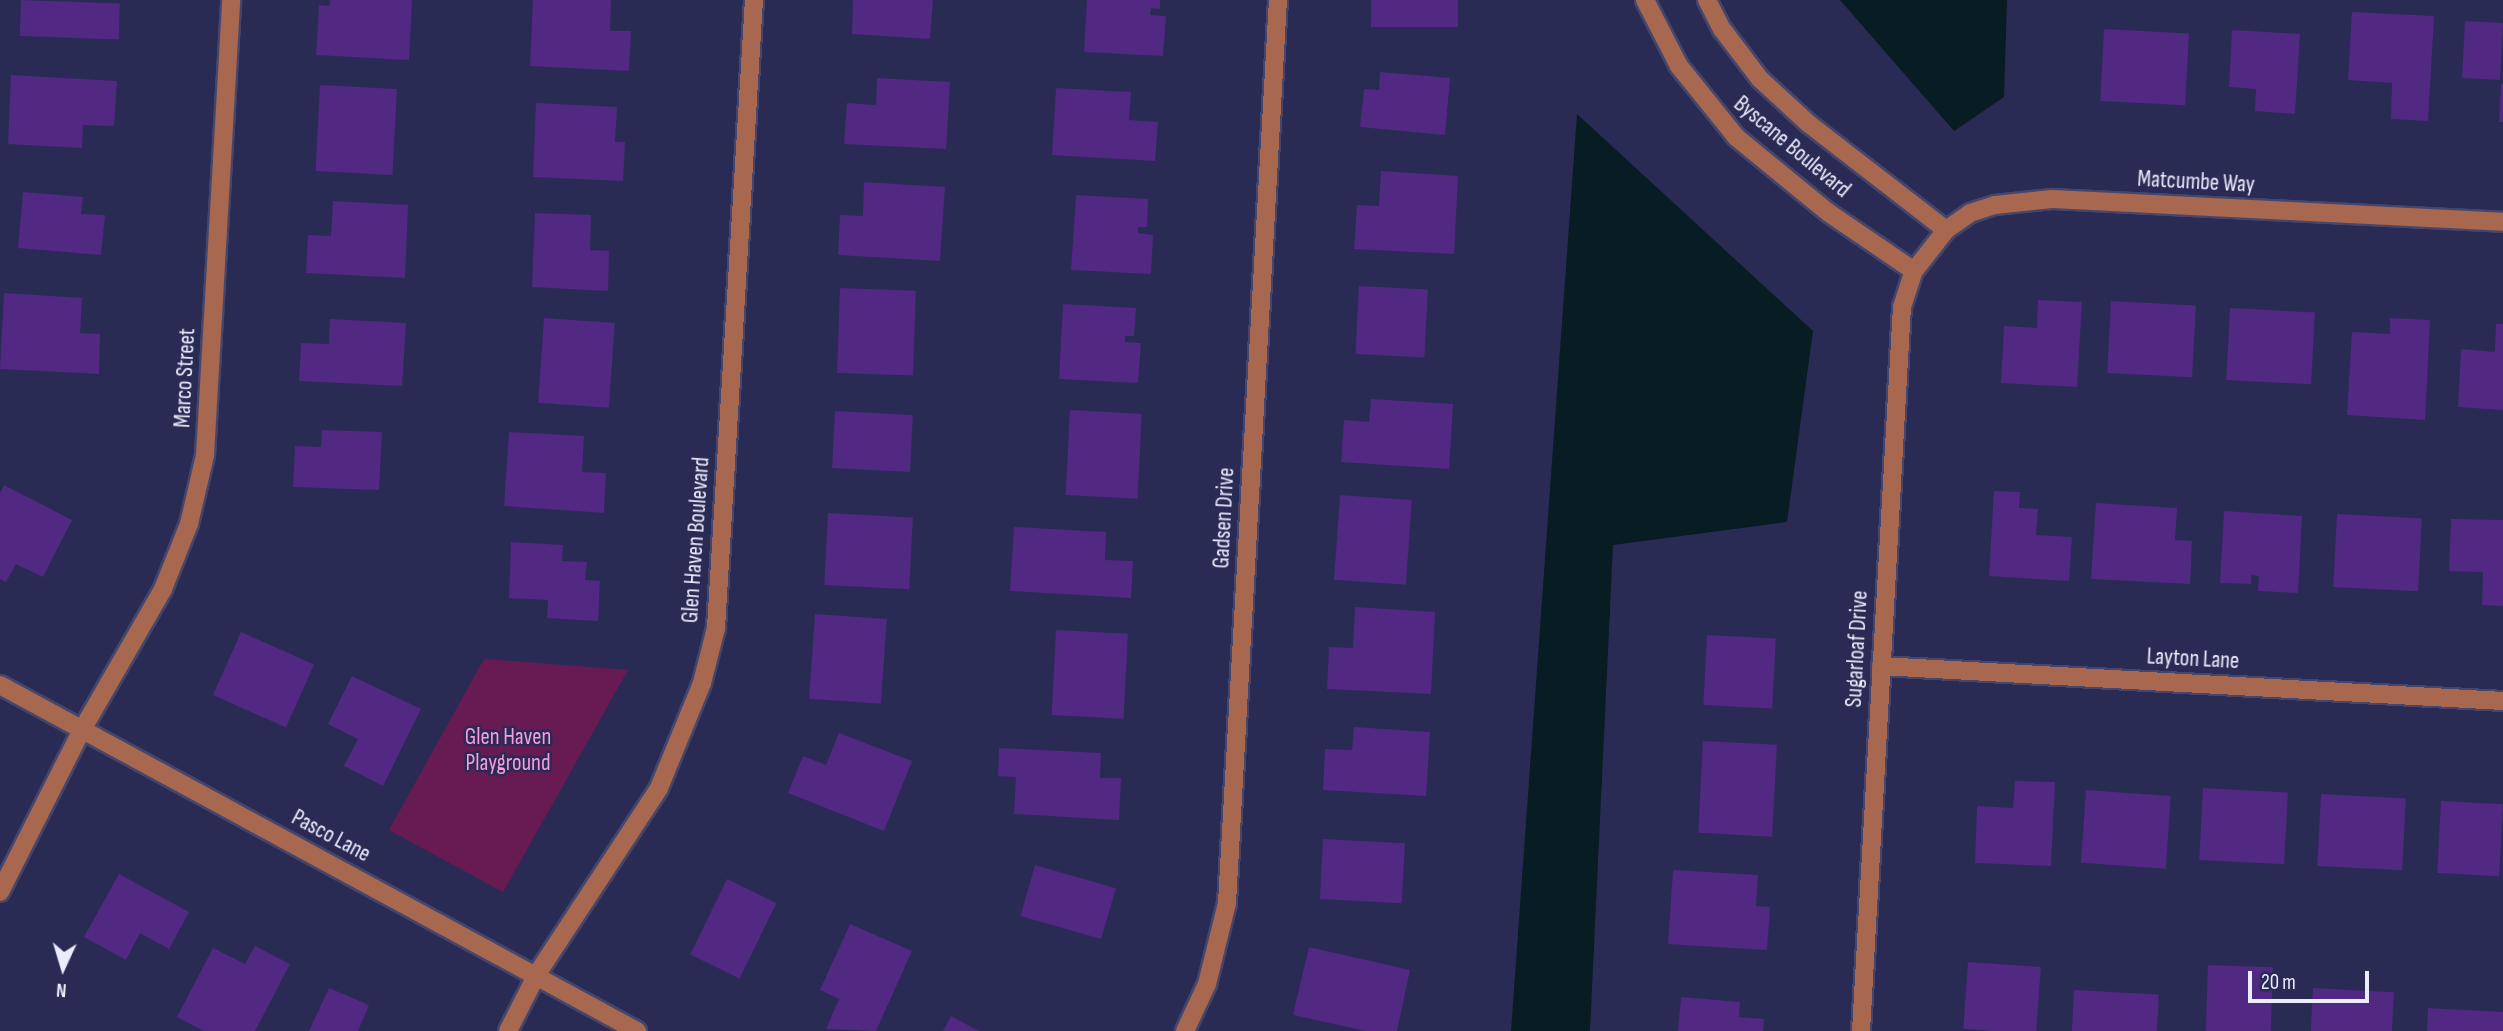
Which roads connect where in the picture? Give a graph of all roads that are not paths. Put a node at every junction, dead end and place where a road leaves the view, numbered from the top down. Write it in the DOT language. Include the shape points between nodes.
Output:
graph roads {
  1 [pos="231,0"];
  2 [pos="754,0"];
  3 [pos="1278,0"];
  4 [pos="1645,0"];
  5 [pos="1707,0"];
  6 [pos="2503,222"];
  7 [pos="1946,230"];
  8 [pos="1914,271"];
  9 [pos="1881,666"];
  10 [pos="0,685"];
  11 [pos="2503,701"];
  12 [pos="82,730"];
  13 [pos="0,892"];
  14 [pos="537,974"];
  15 [pos="508,1031"];
  16 [pos="637,1031"];
  17 [pos="1185,1031"];
  18 [pos="1861,1031"];
  1 -- 12 [label="street, Marco Street" via="205,455 190,524 163,589"];
  2 -- 14 [label="street, Glen Haven Boulevard" via="716,628 694,705 659,788"];
  3 -- 17 [label="street, Gadsen Drive" via="1227,904 1207,984"];
  4 -- 8 [label="street, Byscane Boulevard" via="1679,66 1736,137 1829,213"];
  5 -- 7 [label="street" via="1722,29 1760,79 1809,124"];
  6 -- 7 [label="street, Matcumbe Way" via="2052,199 1995,205 1970,213"];
  7 -- 8 [label="street, Matcumbe Way"];
  8 -- 9 [label="street, Sugarloaf Drive" via="1902,307"];
  9 -- 11 [label="street, Layton Lane"];
  9 -- 18 [label="street, Sugarloaf Drive"];
  10 -- 12 [label="street, Pasco Lane"];
  12 -- 13 [label="street, Marco Street"];
  12 -- 14 [label="street, Pasco Lane"];
  14 -- 15 [label="street, Glen Haven Boulevard"];
  14 -- 16 [label="street, Pasco Lane"];
}
